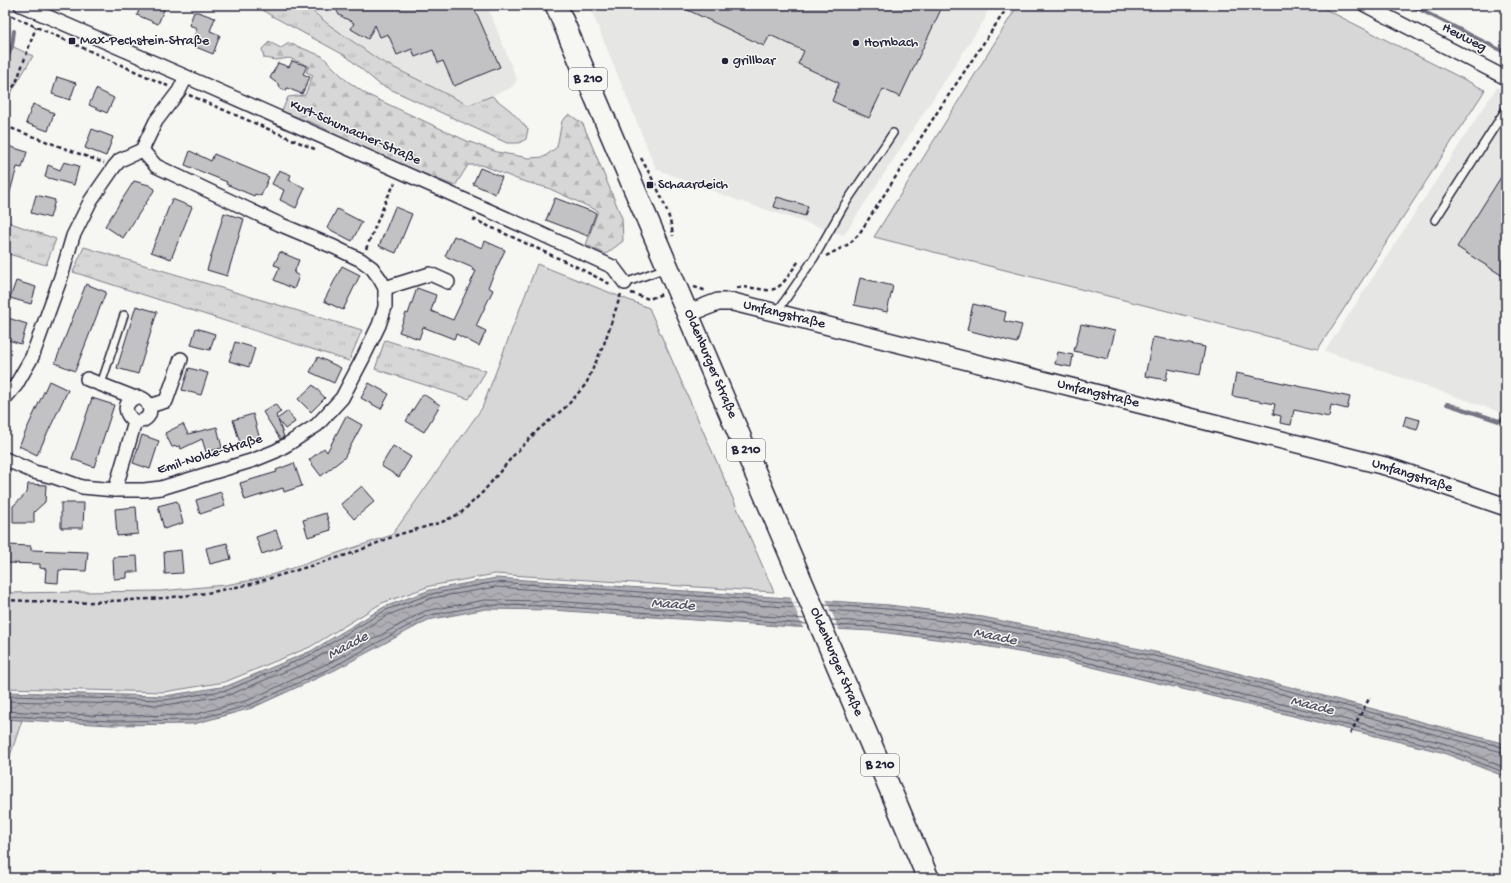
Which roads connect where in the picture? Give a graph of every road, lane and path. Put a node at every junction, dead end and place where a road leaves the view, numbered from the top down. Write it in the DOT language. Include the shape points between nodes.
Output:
graph roads {
  1 [pos="21,5"];
  2 [pos="556,5"];
  3 [pos="1009,5"];
  4 [pos="1365,5"];
  5 [pos="5,13"];
  6 [pos="36,27"];
  7 [pos="186,77"];
  8 [pos="1506,78"];
  9 [pos="179,91"];
  10 [pos="5,99"];
  11 [pos="1506,109"];
  12 [pos="5,126"];
  13 [pos="893,133"];
  14 [pos="142,150"];
  15 [pos="322,152"];
  16 [pos="114,167"];
  17 [pos="402,186"];
  18 [pos="473,219"];
  19 [pos="1435,220"];
  20 [pos="814,258"];
  21 [pos="361,260"];
  22 [pos="669,267"];
  23 [pos="448,282"];
  24 [pos="677,287"];
  25 [pos="385,288"];
  26 [pos="623,288"];
  27 [pos="732,289"];
  28 [pos="688,313"];
  29 [pos="777,313"];
  30 [pos="124,315"];
  31 [pos="181,359"];
  32 [pos="86,379"];
  33 [pos="101,384"];
  34 [pos="133,397"];
  35 [pos="5,398"];
  36 [pos="149,406"];
  37 [pos="134,422"];
  38 [pos="5,459"];
  39 [pos="115,490"];
  40 [pos="1506,507"];
  41 [pos="5,600"];
  42 [pos="1370,697"];
  43 [pos="1350,734"];
  44 [pos="928,878"];
  1 -- 7 [label="street, Kurt-Schumacher-Straße"];
  2 -- 22 [label="main road, Oldenburger Straße / B 210"];
  3 -- 20 [label="path" via="860,234 838,251 823,258"];
  4 -- 8 [label="street, Heuweg"];
  5 -- 6 [label="path"];
  6 -- 9 [label="path"];
  6 -- 10 [label="path" via="16,83"];
  7 -- 9 [label="street"];
  7 -- 26 [label="street, Kurt-Schumacher-Straße" via="613,267"];
  9 -- 14 [label="street" via="156,121"];
  9 -- 15 [label="path"];
  11 -- 19 [label="lane"];
  12 -- 16 [label="path"];
  13 -- 20 [label="lane" via="843,207"];
  14 -- 16 [label="street" via="120,160"];
  14 -- 21 [label="street" via="156,166 173,175"];
  16 -- 35 [label="street" via="91,200 73,236 32,357 16,385"];
  17 -- 21 [label="path" via="395,182"];
  18 -- 26 [label="path"];
  20 -- 27 [label="path" via="801,259 780,286 774,289"];
  20 -- 29 [label="lane"];
  21 -- 25 [label="street" via="372,268"];
  22 -- 24 [label="main road, Oldenburger Straße / B 210"];
  22 -- 26 [label="lane"];
  23 -- 25 [label="street" via="430,274"];
  24 -- 26 [label="path" via="650,299"];
  24 -- 28 [label="main road, Oldenburger Straße / B 210"];
  25 -- 39 [label="street, Emil-Nolde-Straße" via="385,307 364,358 342,398 317,425 276,451 254,460 161,488"];
  26 -- 41 [label="path" via="604,344 586,384 567,406 538,430 513,456 483,492 461,512 442,522 397,535 353,553 251,584 207,593 76,603"];
  28 -- 29 [label="street, Umfangstraße" via="718,302 733,302"];
  28 -- 44 [label="main road, Oldenburger Straße / B 210"];
  29 -- 40 [label="street, Umfangstraße" via="1389,467"];
  30 -- 33 [label="lane"];
  31 -- 36 [label="street" via="166,401"];
  32 -- 33 [label="street"];
  33 -- 34 [label="street"];
  34 -- 36 [label="street" via="146,400"];
  34 -- 37 [label="street" via="127,403 126,412"];
  36 -- 37 [label="street" via="148,416 141,422"];
  37 -- 39 [label="street"];
  38 -- 39 [label="street, Emil-Nolde-Straße" via="34,472 82,487"];
  42 -- 43 [label="path"];
}
